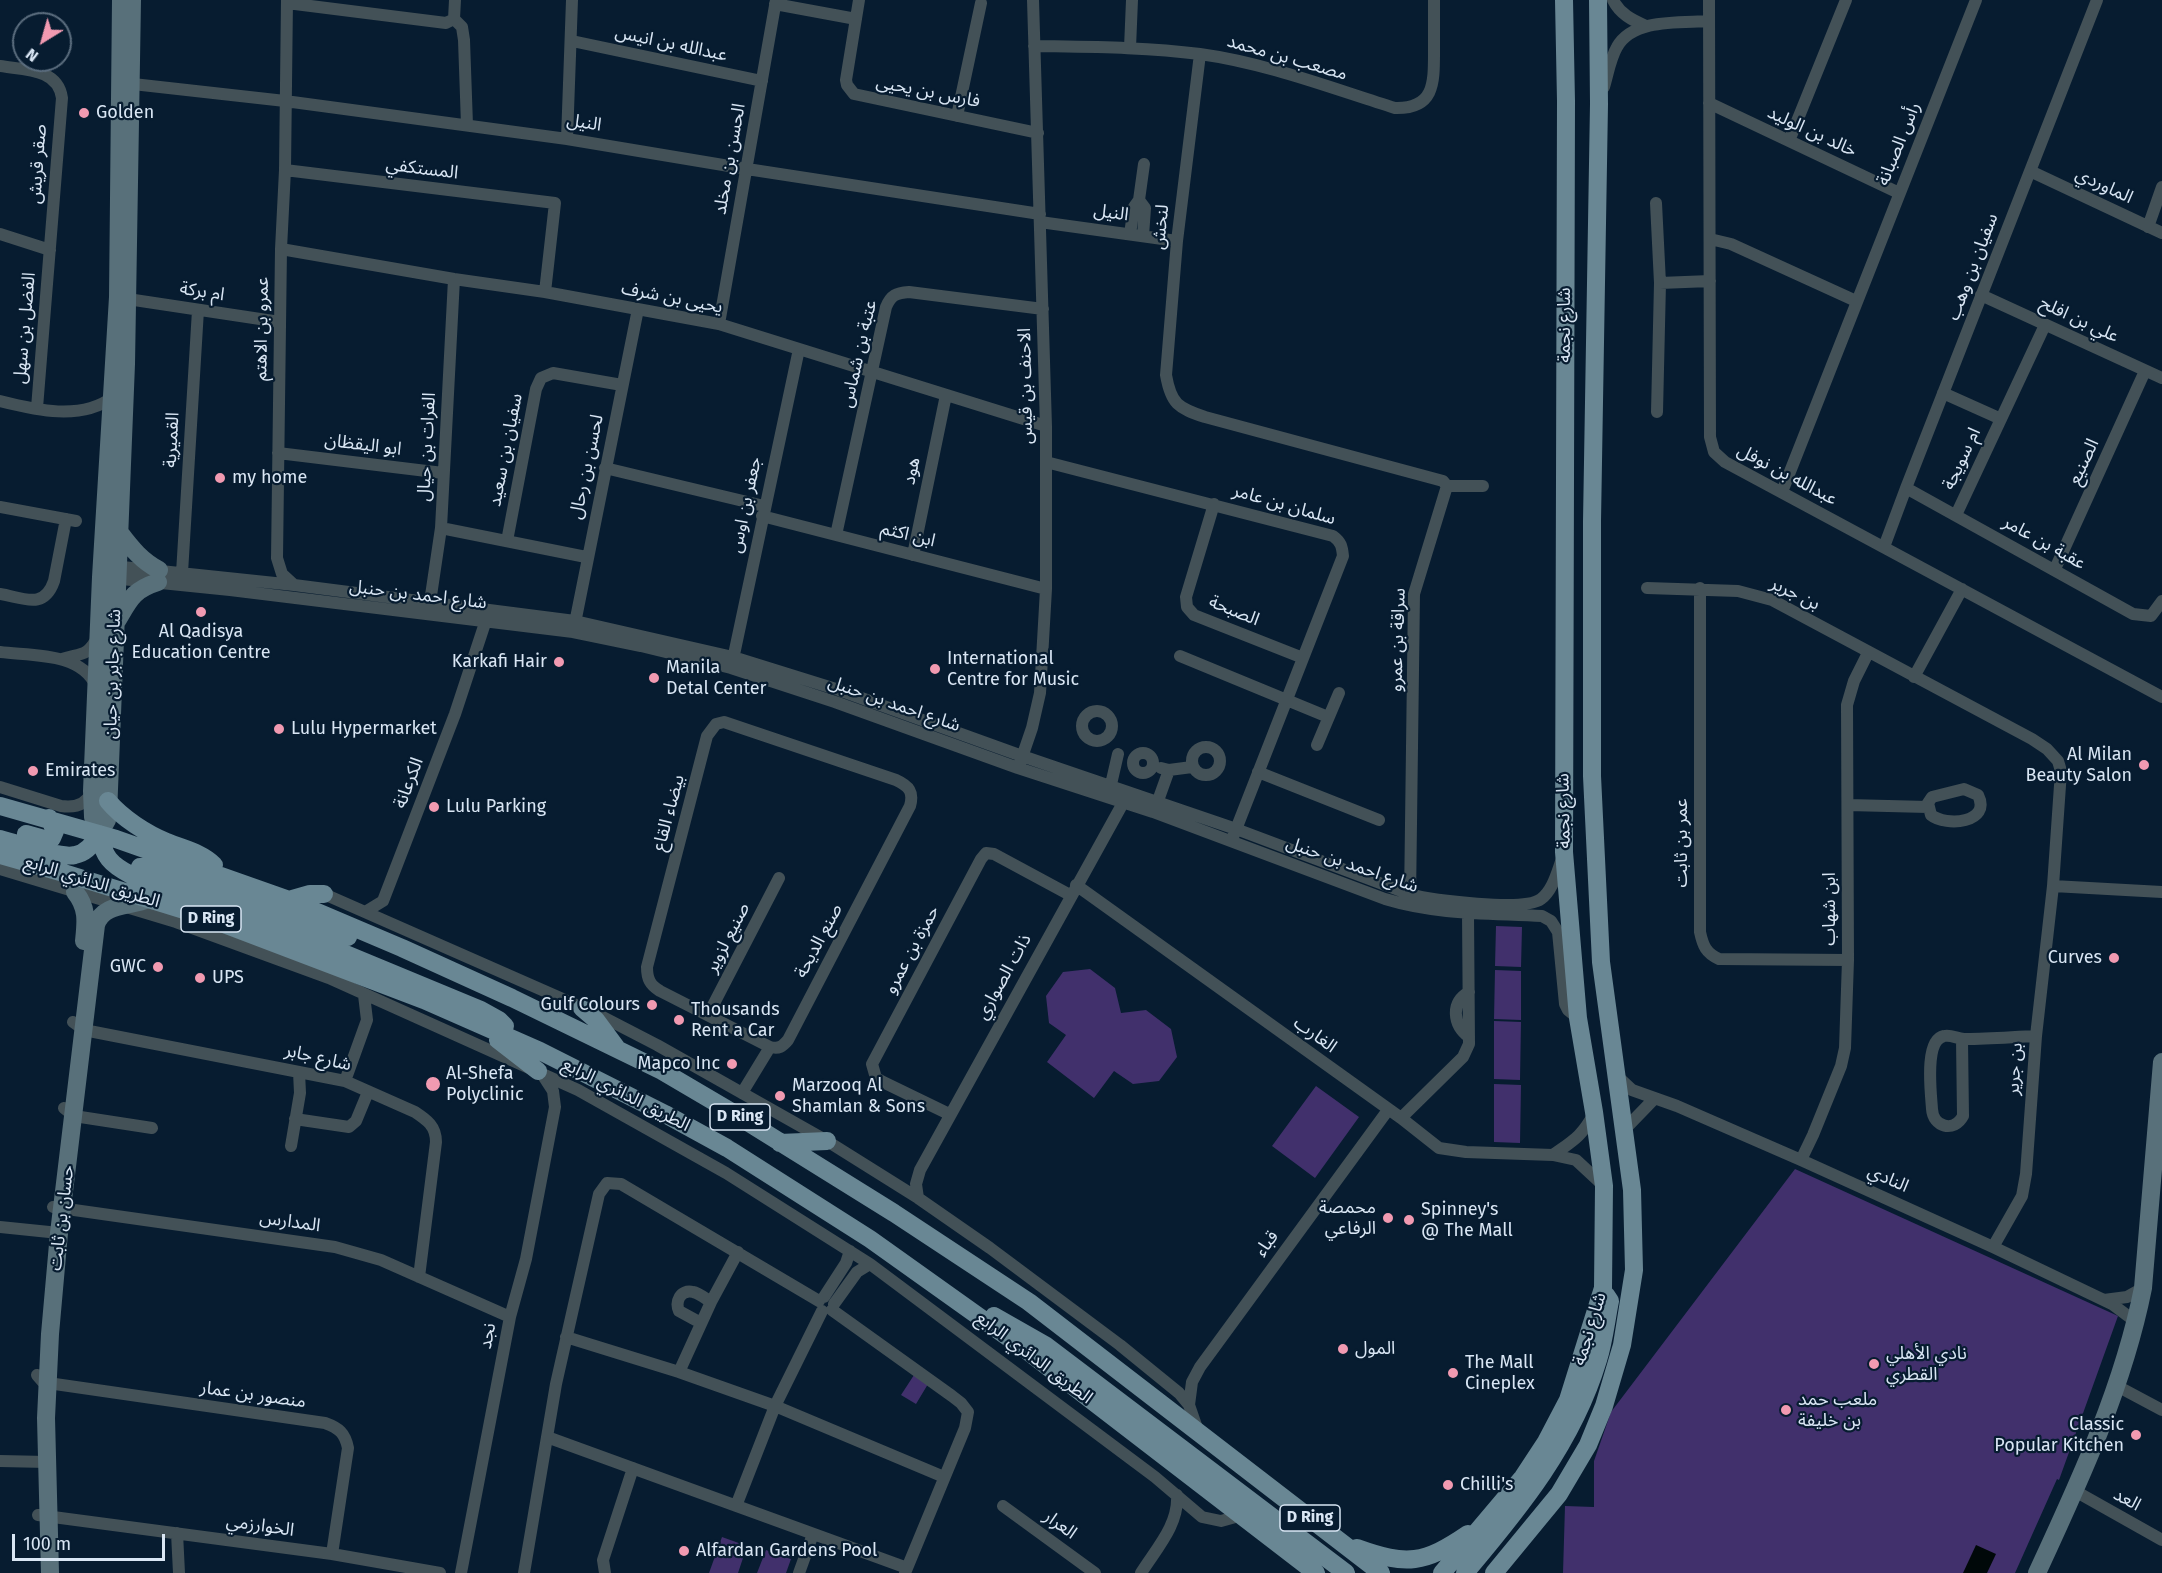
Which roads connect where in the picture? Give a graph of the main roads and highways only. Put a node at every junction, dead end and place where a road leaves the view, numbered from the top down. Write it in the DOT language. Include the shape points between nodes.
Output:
graph roads {
  1 [pos="1564,0"];
  2 [pos="1590,0"];
  3 [pos="1598,0"];
  4 [pos="1598,150"];
  5 [pos="108,801"];
  6 [pos="0,806"];
  7 [pos="49,818"];
  8 [pos="0,827"];
  9 [pos="99,834"];
  10 [pos="0,839"];
  11 [pos="0,855"];
  12 [pos="220,874"];
  13 [pos="140,879"];
  14 [pos="324,894"];
  15 [pos="289,900"];
  16 [pos="402,948"];
  17 [pos="582,1008"];
  18 [pos="473,1020"];
  19 [pos="516,1040"];
  20 [pos="618,1049"];
  21 [pos="538,1071"];
  22 [pos="827,1141"];
  23 [pos="780,1143"];
  24 [pos="1603,1288"];
  25 [pos="948,1295"];
  26 [pos="1487,1521"];
  27 [pos="1339,1541"];
  28 [pos="1500,1568"];
  29 [pos="1314,1572"];
  30 [pos="1346,1573"];
  31 [pos="1381,1573"];
  32 [pos="1442,1573"];
  33 [pos="1465,1573"];
  1 -- 24 [label="main road, شارع نجمة" via="1564,852 1578,1018 1604,1186"];
  2 -- 4 [label="main road" via="1591,138"];
  3 -- 4 [label="main road, شارع نجمة"];
  4 -- 28 [label="main road, شارع نجمة" via="1592,776 1602,962 1632,1190 1634,1270 1622,1345 1588,1445 1559,1494"];
  5 -- 12 [label="main road" via="156,837 201,855"];
  6 -- 7 [label="main road, الطريق الدائري الرابع / D Ring"];
  7 -- 8 [label="main road" via="55,831 48,839"];
  7 -- 9 [label="main road, الطريق الدائري الرابع / D Ring"];
  9 -- 10 [label="main road" via="89,848 75,855"];
  9 -- 12 [label="main road, الطريق الدائري الرابع / D Ring"];
  9 -- 13 [label="main road" via="105,856"];
  11 -- 18 [label="main road, الطريق الدائري الرابع / D Ring" via="203,916"];
  12 -- 15 [label="main road, الطريق الدائري الرابع / D Ring"];
  13 -- 16 [label="main road" via="139,869 145,865 369,945"];
  13 -- 19 [label="main road" via="283,928 481,1010 499,1020"];
  14 -- 15 [label="main road"];
  15 -- 16 [label="main road, الطريق الدائري الرابع / D Ring"];
  16 -- 20 [label="main road, الطريق الدائري الرابع / D Ring"];
  17 -- 20 [label="main road"];
  18 -- 19 [label="main road, الطريق الدائري الرابع / D Ring"];
  18 -- 21 [label="main road"];
  19 -- 25 [label="main road, الطريق الدائري الرابع / D Ring" via="727,1148 870,1239"];
  20 -- 23 [label="main road, الطريق الدائري الرابع / D Ring" via="696,1090"];
  22 -- 23 [label="main road"];
  23 -- 27 [label="main road, الطريق الدائري الرابع / D Ring" via="1029,1302"];
  24 -- 26 [label="main road, شارع نجمة" via="1568,1400 1523,1477"];
  24 -- 33 [label="main road" via="1610,1302 1599,1359 1581,1406 1539,1482"];
  25 -- 29 [label="main road, الطريق الدائري الرابع / D Ring" via="1030,1353"];
  25 -- 30 [label="main road" via="1045,1345"];
  26 -- 27 [label="main road" via="1439,1552 1417,1560 1387,1558"];
  26 -- 32 [label="main road, شارع نجمة"];
  27 -- 31 [label="main road, الطريق الدائري الرابع / D Ring"];
}
